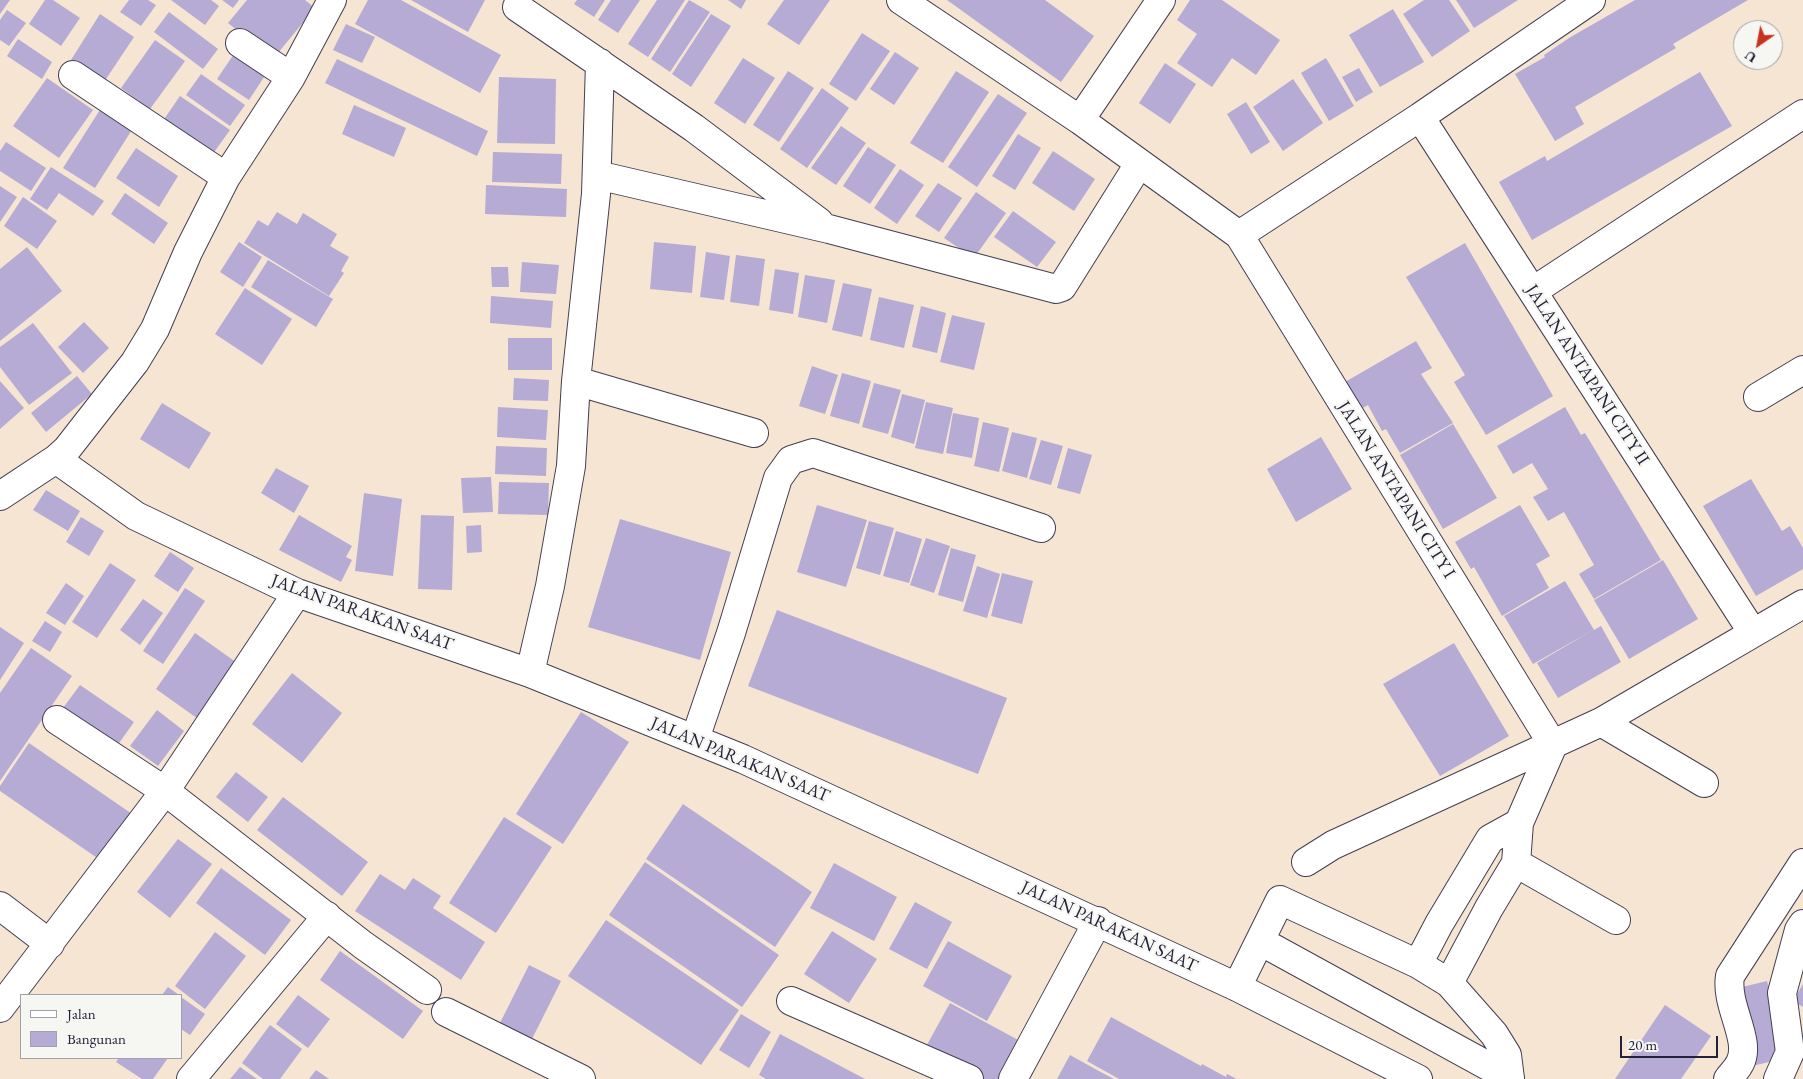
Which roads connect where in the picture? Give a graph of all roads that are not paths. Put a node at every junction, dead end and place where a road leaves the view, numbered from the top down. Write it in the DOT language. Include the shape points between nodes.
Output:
graph roads {
  1 [pos="332,0"];
  2 [pos="901,0"];
  3 [pos="1161,0"];
  4 [pos="1591,0"];
  5 [pos="517,7"];
  6 [pos="240,43"];
  7 [pos="600,63"];
  8 [pos="73,75"];
  9 [pos="291,77"];
  10 [pos="1803,114"];
  11 [pos="1420,117"];
  12 [pos="1080,120"];
  13 [pos="1139,164"];
  14 [pos="597,175"];
  15 [pos="226,177"];
  16 [pos="828,229"];
  17 [pos="1238,235"];
  18 [pos="1533,291"];
  19 [pos="1803,370"];
  20 [pos="576,382"];
  21 [pos="1758,397"];
  22 [pos="754,433"];
  23 [pos="56,460"];
  24 [pos="0,496"];
  25 [pos="1041,528"];
  26 [pos="297,594"];
  27 [pos="1803,604"];
  28 [pos="1753,633"];
  29 [pos="530,673"];
  30 [pos="57,720"];
  31 [pos="1601,722"];
  32 [pos="695,739"];
  33 [pos="1553,746"];
  34 [pos="1704,782"];
  35 [pos="165,791"];
  36 [pos="1520,823"];
  37 [pos="1306,862"];
  38 [pos="1803,863"];
  39 [pos="1516,864"];
  40 [pos="0,906"];
  41 [pos="327,916"];
  42 [pos="1616,920"];
  43 [pos="1098,921"];
  44 [pos="1803,924"];
  45 [pos="1260,941"];
  46 [pos="50,944"];
  47 [pos="1418,964"];
  48 [pos="1449,984"];
  49 [pos="1238,987"];
  50 [pos="427,990"];
  51 [pos="791,1000"];
  52 [pos="0,1008"];
  53 [pos="446,1012"];
  54 [pos="1510,1078"];
  55 [pos="191,1079"];
  56 [pos="582,1079"];
  57 [pos="969,1079"];
  58 [pos="1013,1079"];
  59 [pos="1418,1079"];
  60 [pos="1728,1079"];
  61 [pos="1778,1079"];
  1 -- 9 [label="street"];
  2 -- 12 [label="street"];
  3 -- 12 [label="street"];
  4 -- 11 [label="street"];
  5 -- 7 [label="street"];
  6 -- 9 [label="street"];
  7 -- 14 [label="street"];
  7 -- 16 [label="street" via="694,128"];
  8 -- 15 [label="street"];
  9 -- 15 [label="street"];
  10 -- 18 [label="street"];
  11 -- 17 [label="street"];
  11 -- 18 [label="street, JALAN ANTAPANI CITY II"];
  12 -- 13 [label="street"];
  13 -- 16 [label="street" via="1062,287 1056,290"];
  13 -- 17 [label="street"];
  14 -- 16 [label="street"];
  14 -- 20 [label="street"];
  15 -- 23 [label="street" via="188,252 156,330 115,389"];
  17 -- 33 [label="street, JALAN ANTAPANI CITY I"];
  18 -- 28 [label="street, JALAN ANTAPANI CITY II"];
  19 -- 21 [label="street"];
  20 -- 22 [label="street"];
  20 -- 29 [label="street" via="571,466 550,586"];
  23 -- 24 [label="street"];
  23 -- 26 [label="street, JALAN PARAKAN SAAT" via="136,516"];
  25 -- 32 [label="street" via="813,453 791,460 778,478"];
  26 -- 29 [label="street, JALAN PARAKAN SAAT"];
  26 -- 35 [label="street"];
  27 -- 28 [label="street"];
  28 -- 31 [label="street"];
  29 -- 32 [label="street, JALAN PARAKAN SAAT"];
  30 -- 35 [label="street"];
  31 -- 33 [label="street"];
  31 -- 34 [label="street"];
  32 -- 43 [label="street, JALAN PARAKAN SAAT"];
  33 -- 36 [label="street"];
  33 -- 37 [label="street" via="1333,845"];
  35 -- 41 [label="street"];
  35 -- 46 [label="street"];
  36 -- 39 [label="street"];
  36 -- 47 [label="street" via="1490,839"];
  38 -- 60 [label="street" via="1730,976 1728,994 1743,1049 1740,1063"];
  39 -- 42 [label="street"];
  39 -- 48 [label="street"];
  40 -- 46 [label="street"];
  41 -- 50 [label="street"];
  41 -- 55 [label="street"];
  43 -- 49 [label="street, JALAN PARAKAN SAAT"];
  43 -- 58 [label="street"];
  44 -- 61 [label="street" via="1782,993 1790,1052"];
  45 -- 47 [label="street" via="1280,900"];
  45 -- 49 [label="street"];
  45 -- 54 [label="street"];
  46 -- 52 [label="street"];
  47 -- 48 [label="street"];
  48 -- 54 [label="street" via="1494,1034 1507,1055"];
  49 -- 59 [label="street, JALAN PARAKAN SAAT"];
  51 -- 57 [label="street"];
  53 -- 56 [label="street"];
}
